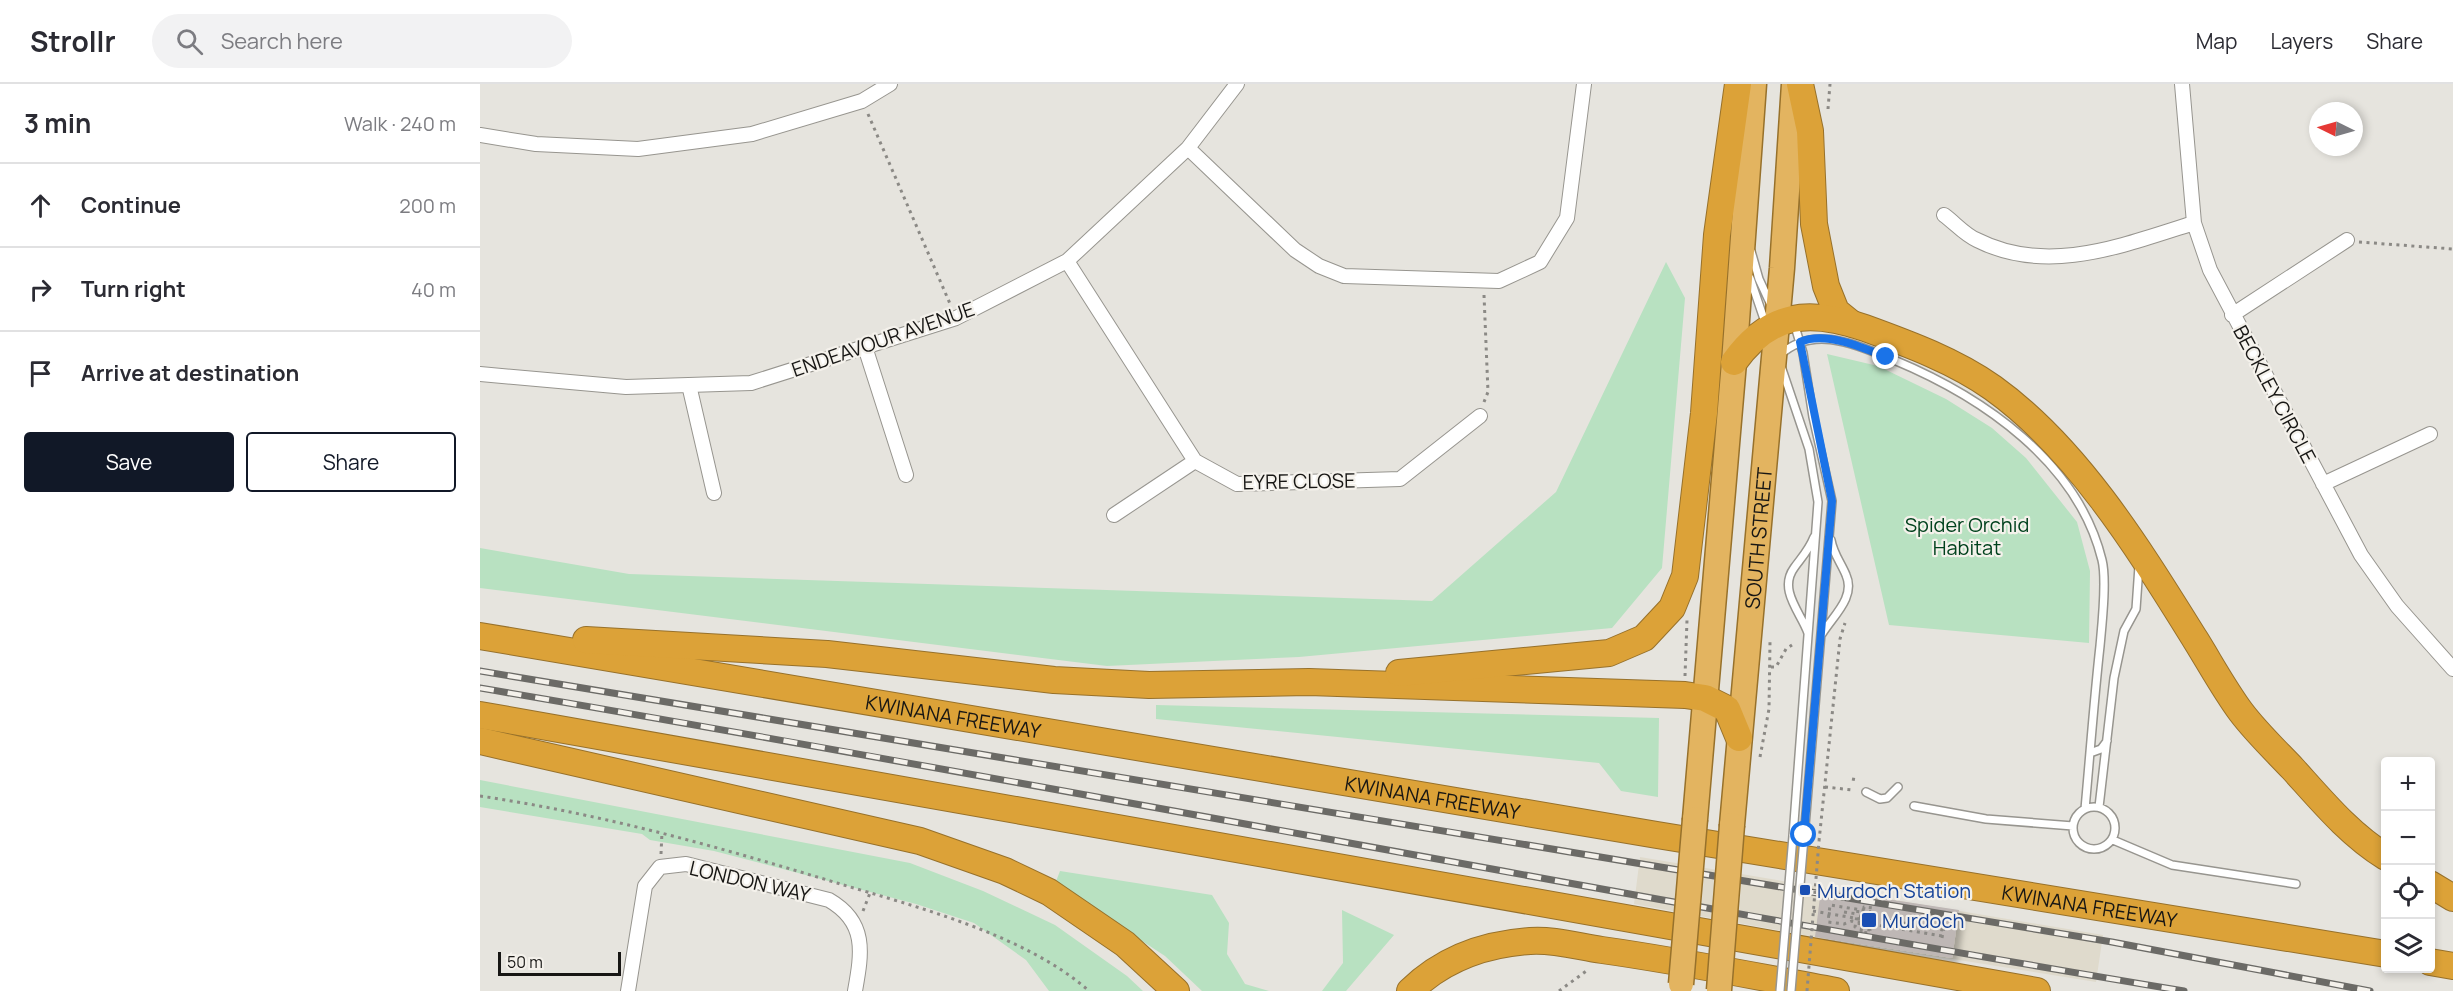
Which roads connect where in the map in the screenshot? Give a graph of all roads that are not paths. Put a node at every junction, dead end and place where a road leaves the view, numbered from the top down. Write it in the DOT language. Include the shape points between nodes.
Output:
graph roads {
  1 [pos="890,84"];
  2 [pos="1237,84"];
  3 [pos="1738,84"];
  4 [pos="1754,84"];
  5 [pos="1794,84"];
  6 [pos="1800,84"];
  7 [pos="2182,84"];
  8 [pos="1580,85"];
  9 [pos="480,135"];
  10 [pos="1188,148"];
  11 [pos="1944,215"];
  12 [pos="1744,216"];
  13 [pos="2194,223"];
  14 [pos="2347,240"];
  15 [pos="1067,261"];
  16 [pos="2232,315"];
  17 [pos="1852,324"];
  18 [pos="1781,329"];
  19 [pos="1814,337"];
  20 [pos="1800,342"];
  21 [pos="864,347"];
  22 [pos="1734,362"];
  23 [pos="480,374"];
  24 [pos="689,385"];
  25 [pos="1480,416"];
  26 [pos="2430,435"];
  27 [pos="1195,461"];
  28 [pos="906,475"];
  29 [pos="2323,484"];
  30 [pos="714,493"];
  31 [pos="1114,515"];
  32 [pos="1829,531"];
  33 [pos="1816,532"];
  34 [pos="2137,546"];
  35 [pos="1815,556"];
  36 [pos="1827,557"];
  37 [pos="1801,561"];
  38 [pos="1841,566"];
  39 [pos="1842,606"];
  40 [pos="1796,607"];
  41 [pos="1811,616"];
  42 [pos="1822,616"];
  43 [pos="480,635"];
  44 [pos="1809,636"];
  45 [pos="1820,638"];
  46 [pos="2453,669"];
  47 [pos="1309,682"];
  48 [pos="1695,691"];
  49 [pos="480,715"];
  50 [pos="1739,738"];
  51 [pos="2108,739"];
  52 [pos="480,741"];
  53 [pos="2090,753"];
  54 [pos="1898,787"];
  55 [pos="1866,792"];
  56 [pos="1914,806"];
  57 [pos="2099,807"];
  58 [pos="2085,809"];
  59 [pos="2073,826"];
  60 [pos="2113,840"];
  61 [pos="2381,853"];
  62 [pos="2296,884"];
  63 [pos="2435,887"];
  64 [pos="2453,898"];
  65 [pos="2381,953"];
  66 [pos="2435,963"];
  67 [pos="2453,966"];
  68 [pos="1681,988"];
  69 [pos="628,991"];
  70 [pos="855,991"];
  71 [pos="1176,991"];
  72 [pos="1410,991"];
  73 [pos="1719,991"];
  74 [pos="1780,991"];
  75 [pos="1791,991"];
  76 [pos="1836,991"];
  77 [pos="2037,991"];
  1 -- 9 [label="street" via="862,101 752,134 638,149 537,144"];
  2 -- 10 [label="street, ENDEAVOUR AVENUE"];
  3 -- 47 [label="highway" via="1717,235 1704,413 1685,576 1672,608 1644,638 1609,653"];
  4 -- 12 [label="highway, SOUTH STREET"];
  5 -- 18 [label="highway, SOUTH STREET"];
  6 -- 17 [label="highway" via="1810,131 1814,224 1826,286 1836,311"];
  7 -- 13 [label="street, BECKLEY CIRCLE"];
  8 -- 10 [label="street" via="1567,218 1540,262 1499,281 1344,276 1319,266 1295,250"];
  10 -- 15 [label="street, ENDEAVOUR AVENUE"];
  11 -- 13 [label="street" via="1975,240 2001,251 2037,258 2109,249"];
  12 -- 18 [label="lane" via="1759,279"];
  12 -- 18 [label="lane" via="1745,251 1752,285"];
  12 -- 22 [label="highway, SOUTH STREET"];
  13 -- 16 [label="street, BECKLEY CIRCLE" via="2210,270"];
  14 -- 16 [label="street"];
  15 -- 21 [label="street, ENDEAVOUR AVENUE" via="956,318"];
  15 -- 27 [label="street, EYRE CLOSE"];
  16 -- 29 [label="street, BECKLEY CIRCLE"];
  17 -- 18 [label="highway" via="1813,316"];
  17 -- 34 [label="highway" via="1899,340 1993,388 2063,450"];
  18 -- 19 [label="lane"];
  18 -- 20 [label="lane"];
  18 -- 20 [label="lane" via="1790,346"];
  18 -- 22 [label="highway" via="1748,342"];
  18 -- 33 [label="lane" via="1814,472"];
  18 -- 50 [label="highway, SOUTH STREET"];
  19 -- 20 [label="lane"];
  19 -- 53 [label="lane" via="1869,350 1939,378 1989,411 2053,466 2085,511 2103,562 2102,627"];
  20 -- 32 [label="lane" via="1832,501"];
  21 -- 24 [label="street, ENDEAVOUR AVENUE" via="751,383"];
  21 -- 28 [label="street"];
  22 -- 48 [label="highway, SOUTH STREET"];
  23 -- 24 [label="street, ENDEAVOUR AVENUE" via="627,387"];
  24 -- 30 [label="street"];
  25 -- 27 [label="street, EYRE CLOSE" via="1400,478 1237,484"];
  26 -- 29 [label="street"];
  27 -- 31 [label="street"];
  29 -- 46 [label="street, BECKLEY CIRCLE" via="2361,555 2397,606"];
  32 -- 36 [label="lane"];
  32 -- 38 [label="lane"];
  33 -- 35 [label="lane"];
  33 -- 37 [label="lane"];
  34 -- 51 [label="lane" via="2140,578 2136,609 2119,647"];
  34 -- 61 [label="highway" via="2241,712 2341,822"];
  35 -- 36 [label="lane"];
  35 -- 37 [label="lane"];
  35 -- 41 [label="lane"];
  36 -- 38 [label="lane"];
  36 -- 42 [label="lane"];
  37 -- 40 [label="lane" via="1788,582"];
  38 -- 39 [label="lane" via="1849,581"];
  39 -- 42 [label="lane"];
  39 -- 45 [label="lane"];
  40 -- 41 [label="lane"];
  40 -- 44 [label="lane"];
  41 -- 42 [label="lane"];
  41 -- 44 [label="lane"];
  42 -- 45 [label="lane"];
  43 -- 47 [label="highway" via="827,654 1077,681 1149,685"];
  43 -- 65 [label="highway, KWINANA FREEWAY" via="1551,818"];
  44 -- 74 [label="lane, bridge"];
  45 -- 75 [label="lane, bridge"];
  47 -- 48 [label="highway" via="1684,695"];
  48 -- 50 [label="highway" via="1727,709"];
  48 -- 68 [label="highway, SOUTH STREET, bridge" via="1695,819"];
  49 -- 77 [label="highway"];
  50 -- 73 [label="highway, SOUTH STREET, bridge"];
  51 -- 53 [label="lane" via="2101,749"];
  51 -- 57 [label="lane"];
  52 -- 71 [label="highway" via="931,845 1049,892 1125,944"];
  53 -- 58 [label="lane"];
  54 -- 55 [label="lane" via="1887,798"];
  56 -- 59 [label="lane" via="1986,819"];
  57 -- 58 [label="lane"];
  57 -- 60 [label="lane" via="2115,820"];
  58 -- 59 [label="lane"];
  59 -- 60 [label="lane" via="2076,840 2087,849 2102,849"];
  60 -- 62 [label="lane" via="2172,865"];
  63 -- 64 [label="highway"];
  66 -- 67 [label="highway"];
  69 -- 70 [label="street, LONDON WAY" via="645,886 660,867 686,864 829,900 844,909 857,927 861,958"];
  72 -- 76 [label="highway" via="1458,957 1533,940"];
}
